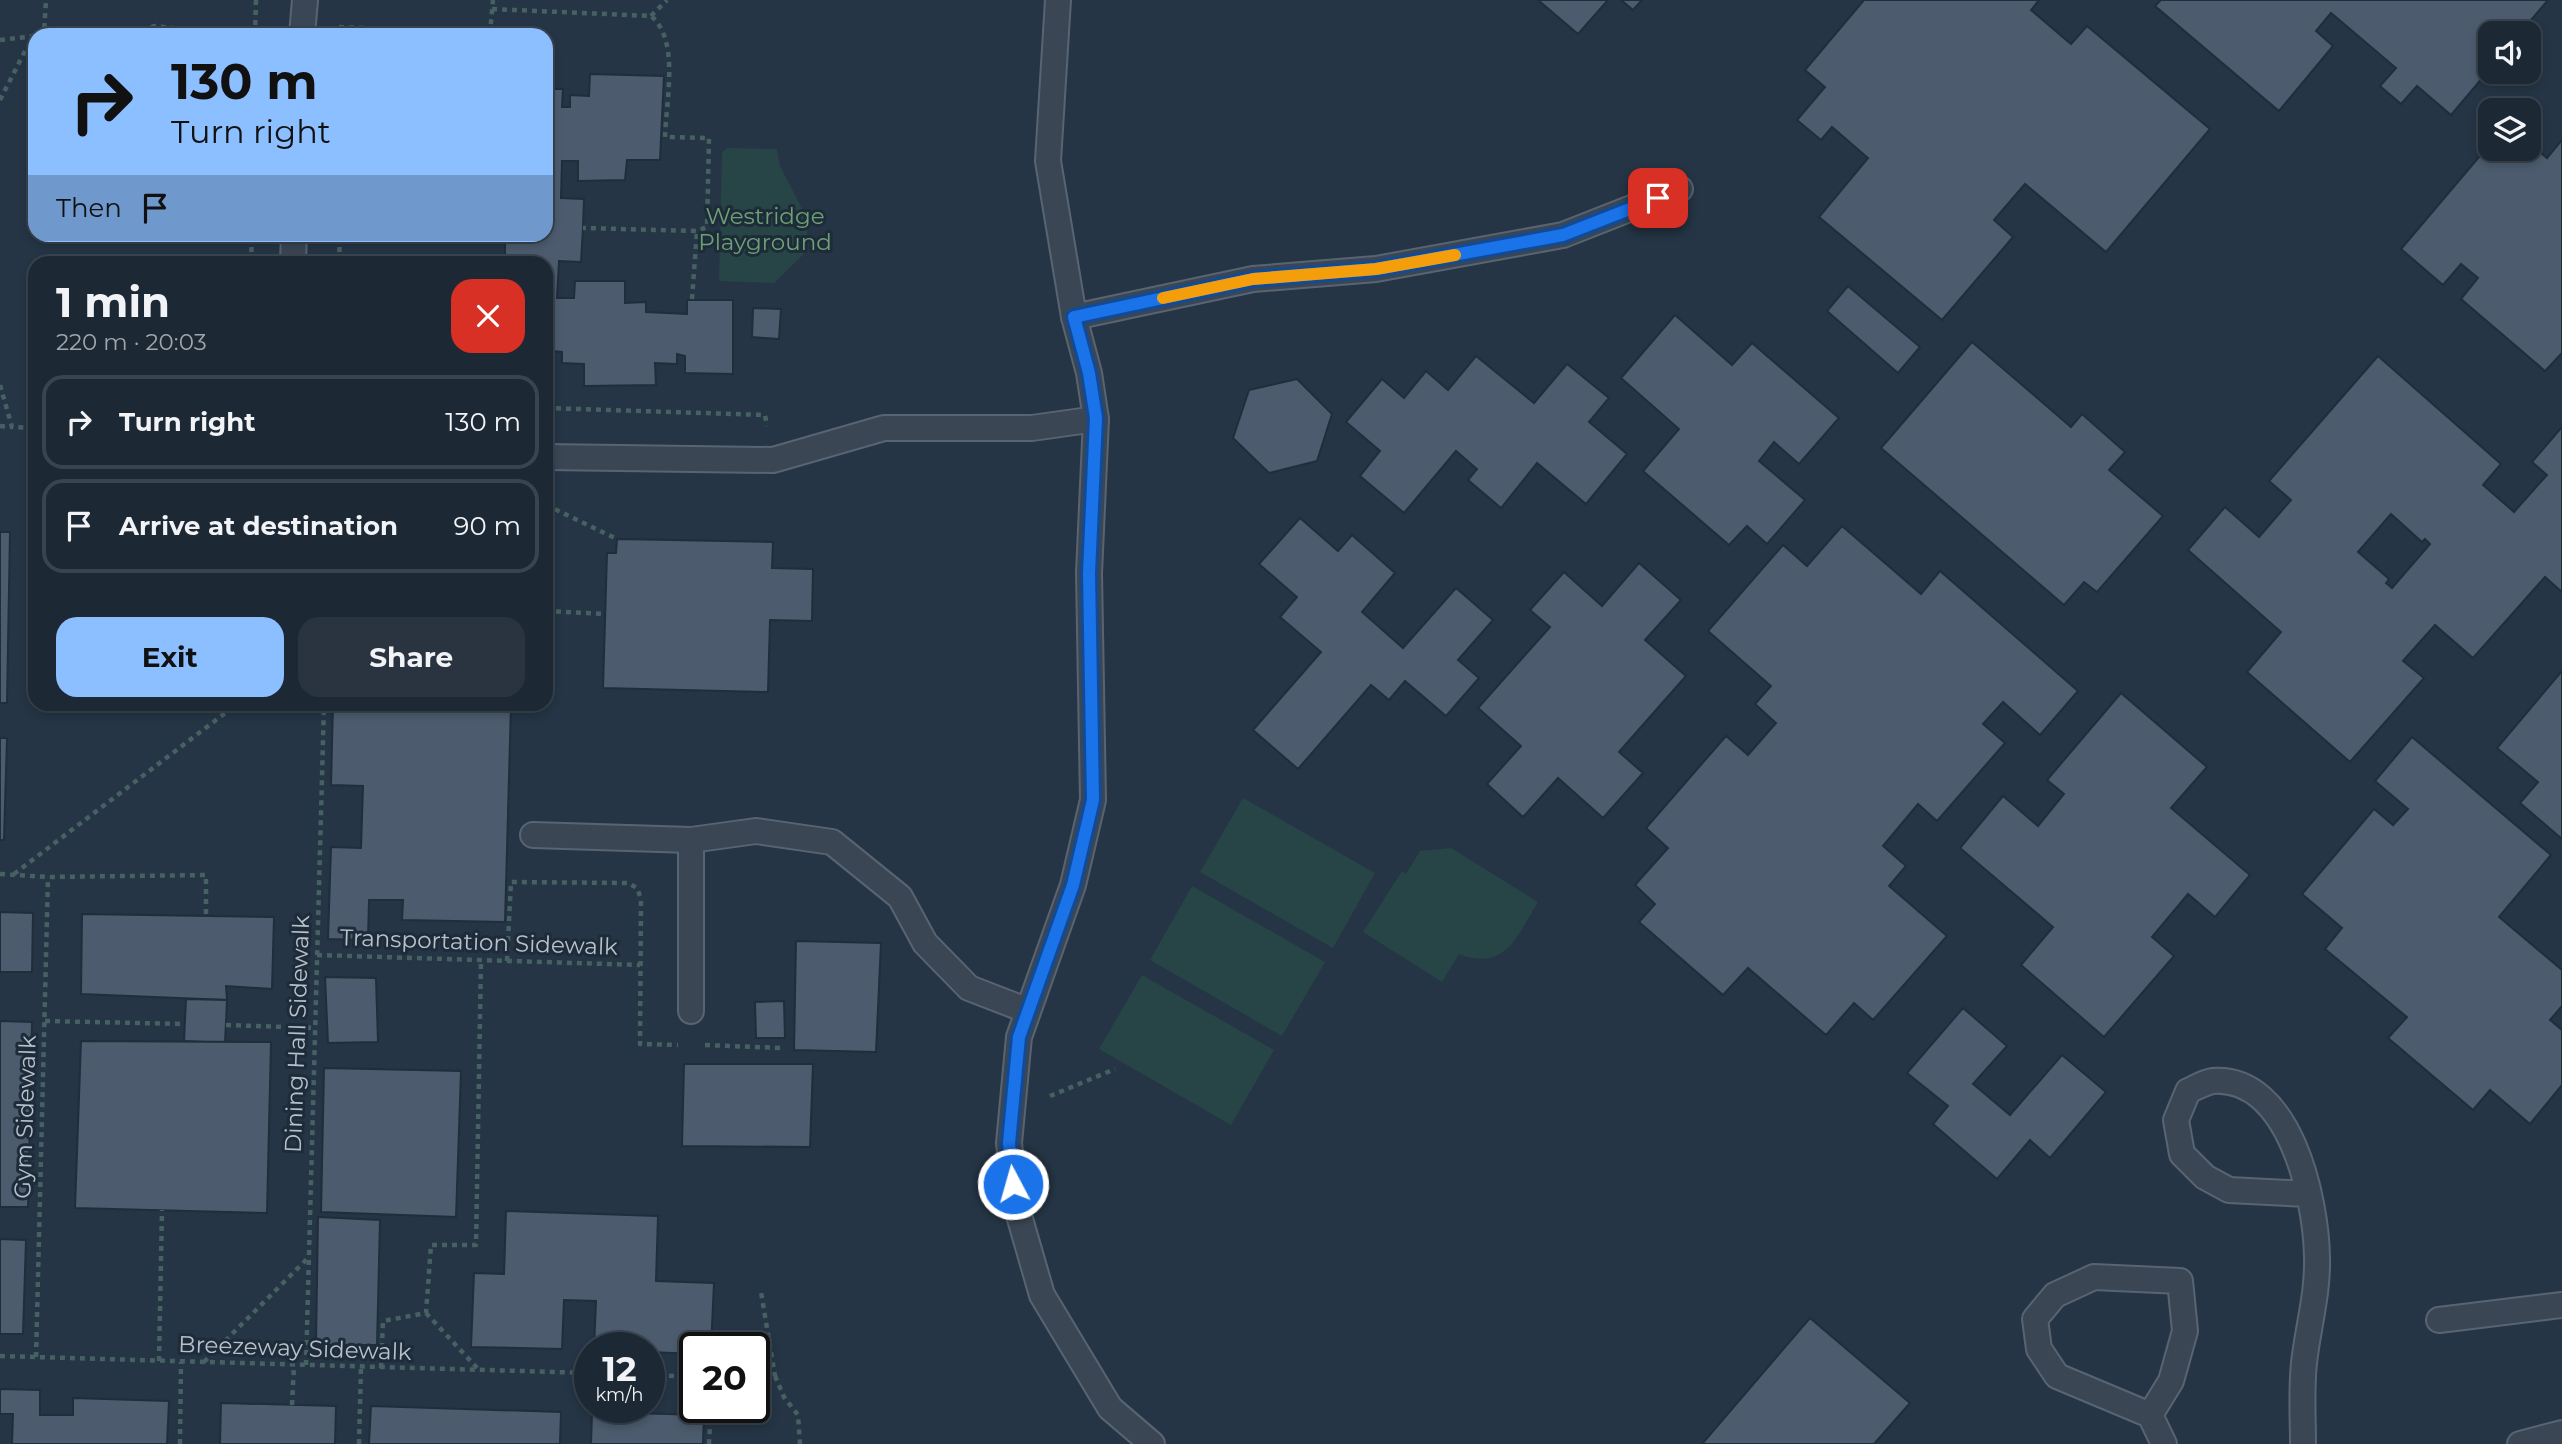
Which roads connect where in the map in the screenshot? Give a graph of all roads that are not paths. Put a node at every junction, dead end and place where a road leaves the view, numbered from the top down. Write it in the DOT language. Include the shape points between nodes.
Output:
graph roads {
  1 [pos="305,0"];
  2 [pos="1058,0"];
  3 [pos="303,28"];
  4 [pos="1680,189"];
  5 [pos="1074,317"];
  6 [pos="1096,418"];
  7 [pos="553,457"];
  8 [pos="533,835"];
  9 [pos="691,840"];
  10 [pos="1026,1010"];
  11 [pos="691,1011"];
  12 [pos="2308,1194"];
  13 [pos="2562,1305"];
  14 [pos="2439,1320"];
  15 [pos="2150,1415"];
  16 [pos="2559,1437"];
  17 [pos="1152,1444"];
  18 [pos="2164,1444"];
  19 [pos="2302,1444"];
  20 [pos="2519,1444"];
  1 -- 3 [label="lane"];
  2 -- 5 [label="lane" via="1048,161"];
  4 -- 5 [label="lane" via="1563,235 1376,269 1253,279"];
  5 -- 6 [label="lane"];
  6 -- 7 [label="lane" via="1032,428 884,428 773,460"];
  6 -- 10 [label="lane" via="1089,573 1093,800 1073,885"];
  8 -- 9 [label="lane"];
  9 -- 10 [label="lane" via="757,831 832,842 900,897 925,943 969,988"];
  9 -- 11 [label="lane"];
  10 -- 17 [label="lane" via="1019,1037 1009,1143 1016,1205 1042,1295 1110,1408"];
  12 -- 12 [label="lane" via="2290,1132 2269,1103 2242,1086 2212,1081 2188,1091 2176,1120 2182,1154 2205,1177 2229,1190"];
  12 -- 19 [label="lane" via="2317,1254 2316,1299 2304,1364"];
  13 -- 14 [label="lane"];
  15 -- 15 [label="lane" via="2171,1381 2185,1331 2180,1281 2094,1277 2054,1295 2035,1319 2039,1349 2057,1376"];
  15 -- 18 [label="lane"];
  16 -- 20 [label="lane"];
}
